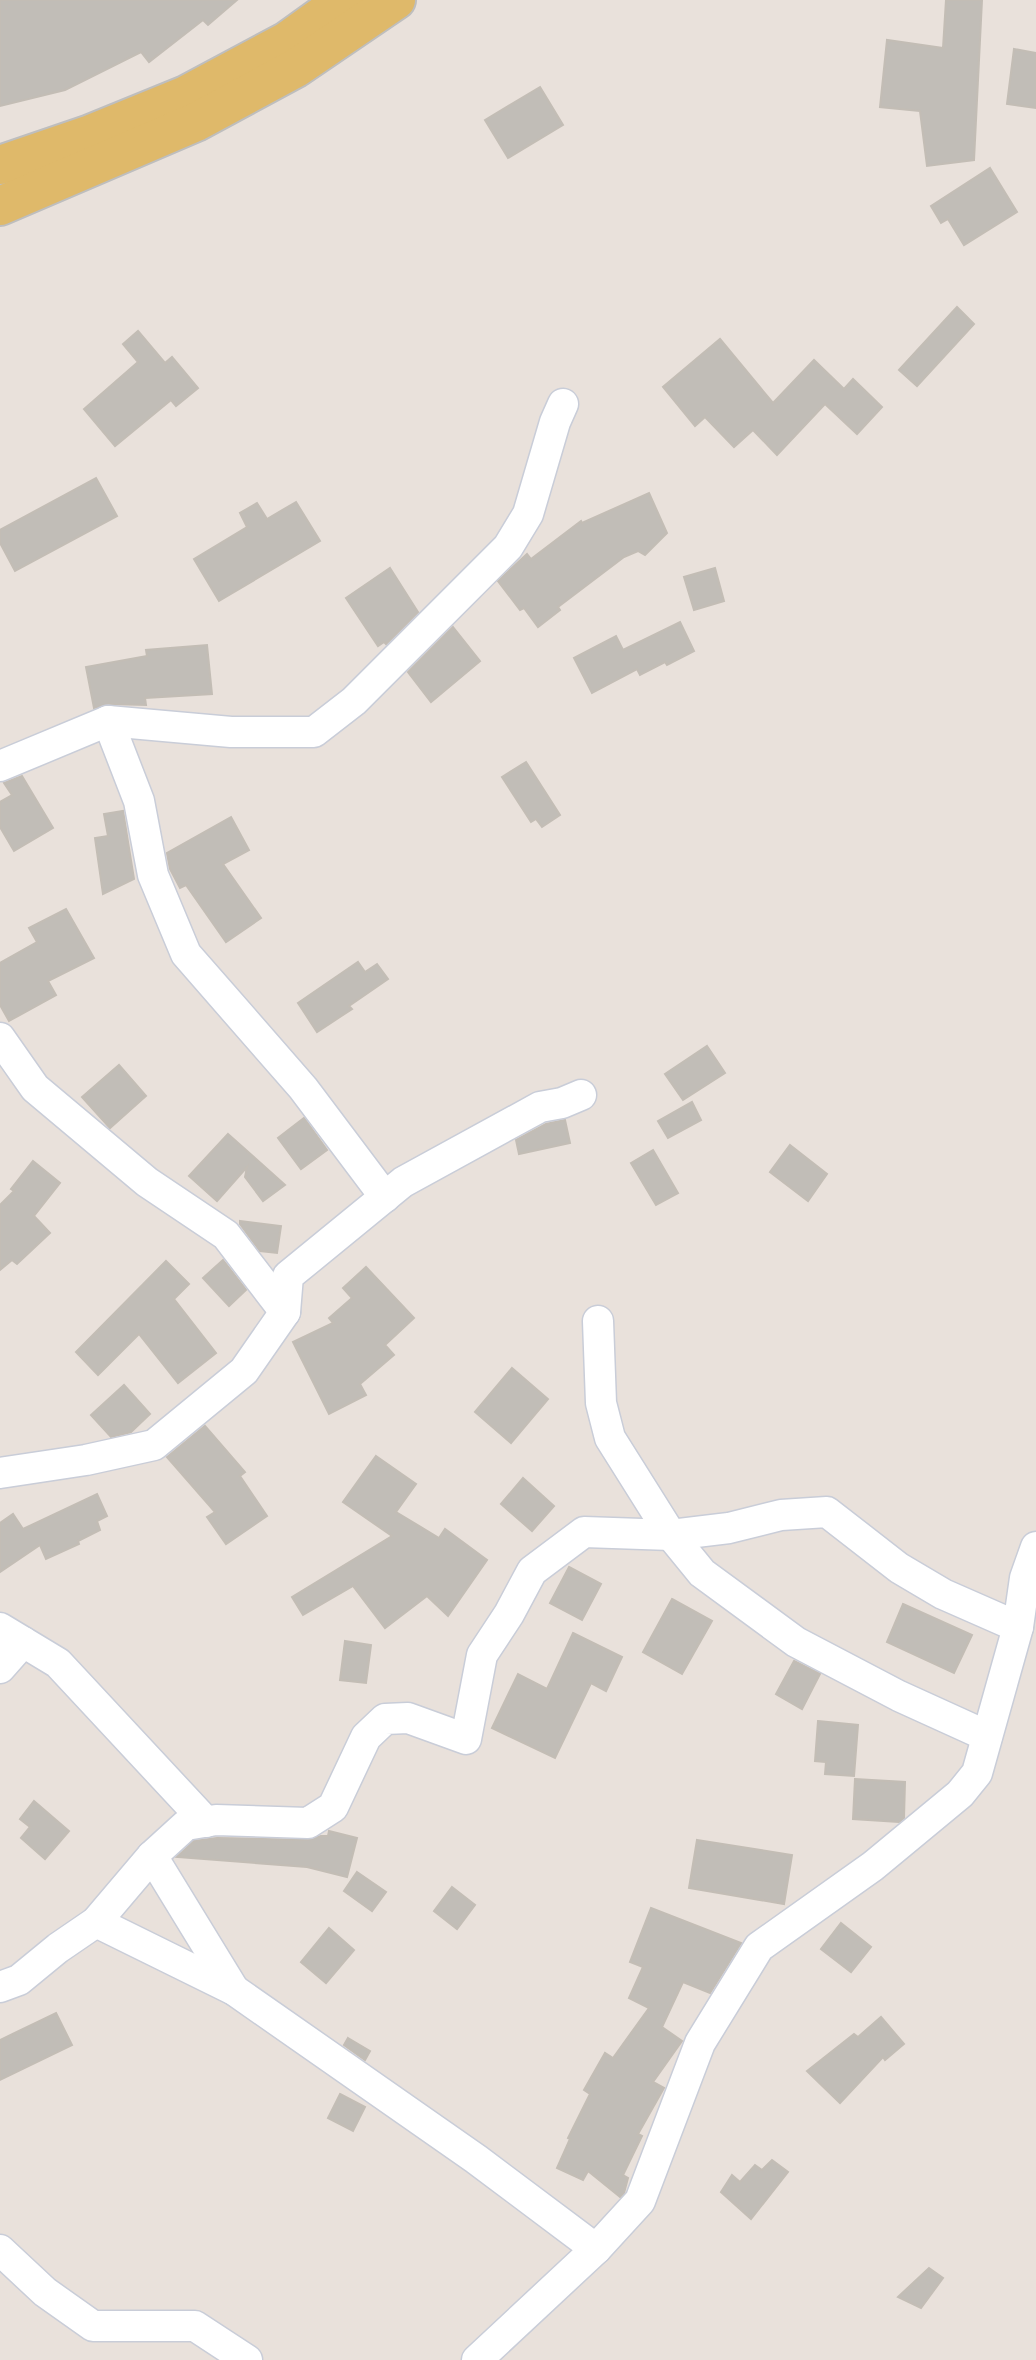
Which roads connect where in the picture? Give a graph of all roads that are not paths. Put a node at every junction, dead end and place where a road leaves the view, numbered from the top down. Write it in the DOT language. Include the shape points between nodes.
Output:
graph roads {
  1 [pos="344,0"];
  2 [pos="396,0"];
  3 [pos="0,165"];
  4 [pos="0,206"];
  5 [pos="563,404"];
  6 [pos="108,720"];
  7 [pos="0,766"];
  8 [pos="0,1038"];
  9 [pos="581,1094"];
  10 [pos="385,1197"];
  11 [pos="285,1312"];
  12 [pos="598,1321"];
  13 [pos="0,1473"];
  14 [pos="671,1535"];
  15 [pos="1036,1547"];
  16 [pos="1018,1628"];
  17 [pos="12,1635"];
  18 [pos="0,1668"];
  19 [pos="987,1736"];
  20 [pos="206,1822"];
  21 [pos="152,1856"];
  22 [pos="96,1922"];
  23 [pos="0,1987"];
  24 [pos="234,1990"];
  25 [pos="596,2249"];
  26 [pos="0,2250"];
  27 [pos="247,2360"];
  28 [pos="477,2360"];
  1 -- 3 [label="main road" via="287,41 186,95"];
  2 -- 4 [label="main road" via="296,68 196,122"];
  5 -- 6 [label="street" via="528,514 508,547 354,701 314,732 231,732"];
  6 -- 7 [label="street"];
  6 -- 10 [label="street" via="139,801 153,875 186,954 303,1088"];
  8 -- 11 [label="street" via="35,1088 147,1182 226,1235"];
  9 -- 10 [label="street" via="540,1107 403,1182"];
  10 -- 11 [label="street" via="288,1276"];
  11 -- 13 [label="street" via="244,1371 155,1444"];
  12 -- 14 [label="street" via="601,1403 610,1438"];
  14 -- 16 [label="street" via="781,1515 827,1512 899,1568"];
  14 -- 19 [label="street" via="702,1573 796,1643"];
  14 -- 20 [label="street" via="584,1532 532,1571 482,1655 466,1739 408,1718 385,1719 366,1737 333,1807 308,1823"];
  15 -- 16 [label="street" via="1025,1578"];
  16 -- 19 [label="street"];
  17 -- 18 [label="street"];
  17 -- 20 [label="street" via="58,1663"];
  19 -- 25 [label="street" via="977,1773 960,1794 873,1866 758,1947 700,2043 640,2201"];
  20 -- 21 [label="street" via="186,1825"];
  21 -- 22 [label="street"];
  21 -- 24 [label="street"];
  22 -- 23 [label="street" via="19,1980"];
  22 -- 24 [label="street"];
  24 -- 25 [label="street"];
  25 -- 28 [label="street"];
  26 -- 27 [label="street" via="45,2292 93,2326 195,2326"];
}
